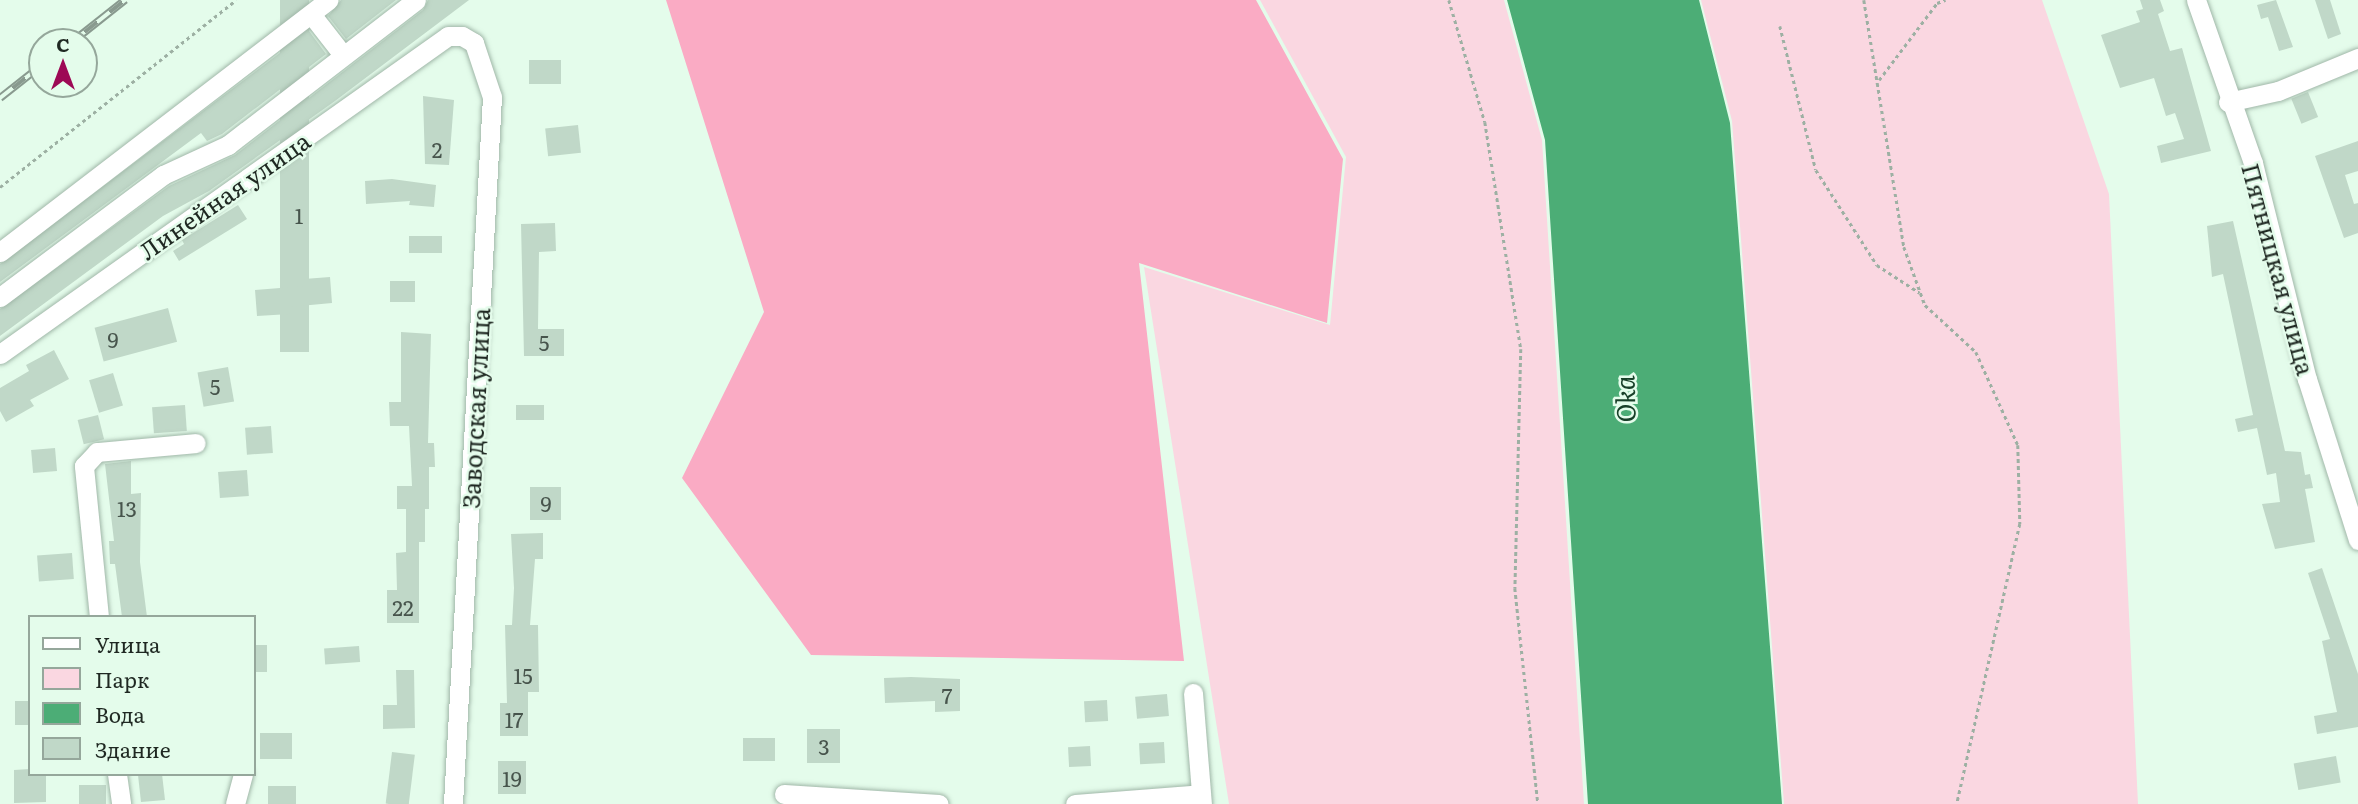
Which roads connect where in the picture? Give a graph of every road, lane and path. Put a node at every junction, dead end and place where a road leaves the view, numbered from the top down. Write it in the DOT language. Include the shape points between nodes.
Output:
graph roads {
  1 [pos="236,0"];
  2 [pos="329,0"];
  3 [pos="416,0"];
  4 [pos="1449,0"];
  5 [pos="1864,0"];
  6 [pos="1945,0"];
  7 [pos="2196,0"];
  8 [pos="311,14"];
  9 [pos="1780,26"];
  10 [pos="448,36"];
  11 [pos="343,55"];
  12 [pos="2358,58"];
  13 [pos="1878,81"];
  14 [pos="2228,102"];
  15 [pos="0,187"];
  16 [pos="0,252"];
  17 [pos="1920,293"];
  18 [pos="0,297"];
  19 [pos="0,355"];
  20 [pos="196,443"];
  21 [pos="2358,540"];
  22 [pos="99,615"];
  23 [pos="1193,693"];
  24 [pos="117,776"];
  25 [pos="242,776"];
  26 [pos="784,794"];
  27 [pos="1202,799"];
  28 [pos="121,804"];
  29 [pos="234,804"];
  30 [pos="453,804"];
  31 [pos="939,804"];
  32 [pos="1075,804"];
  33 [pos="1538,804"];
  34 [pos="1957,804"];
  1 -- 15 [label="path"];
  2 -- 8 [label="street"];
  3 -- 11 [label="street"];
  4 -- 33 [label="path" via="1485,122 1521,349 1515,588"];
  5 -- 13 [label="path"];
  6 -- 13 [label="path" via="1937,3"];
  7 -- 14 [label="street, Пятницкая улица"];
  8 -- 11 [label="street"];
  8 -- 16 [label="street"];
  9 -- 17 [label="path" via="1816,170 1877,265"];
  10 -- 19 [label="street, Линейная улица"];
  10 -- 30 [label="street, Заводская улица" via="462,36 474,43 492,97"];
  11 -- 18 [label="street" via="228,145 163,175"];
  12 -- 14 [label="street" via="2278,91"];
  13 -- 17 [label="path" via="1904,247"];
  14 -- 21 [label="street, Пятницкая улица" via="2253,163 2307,379"];
  17 -- 34 [label="path" via="1924,305 1976,352 2018,445 2020,524"];
  20 -- 22 [label="street" via="97,452 83,474"];
  23 -- 27 [label="street"];
  24 -- 28 [label="street"];
  25 -- 29 [label="street"];
  26 -- 31 [label="street"];
  27 -- 32 [label="street"];
}
